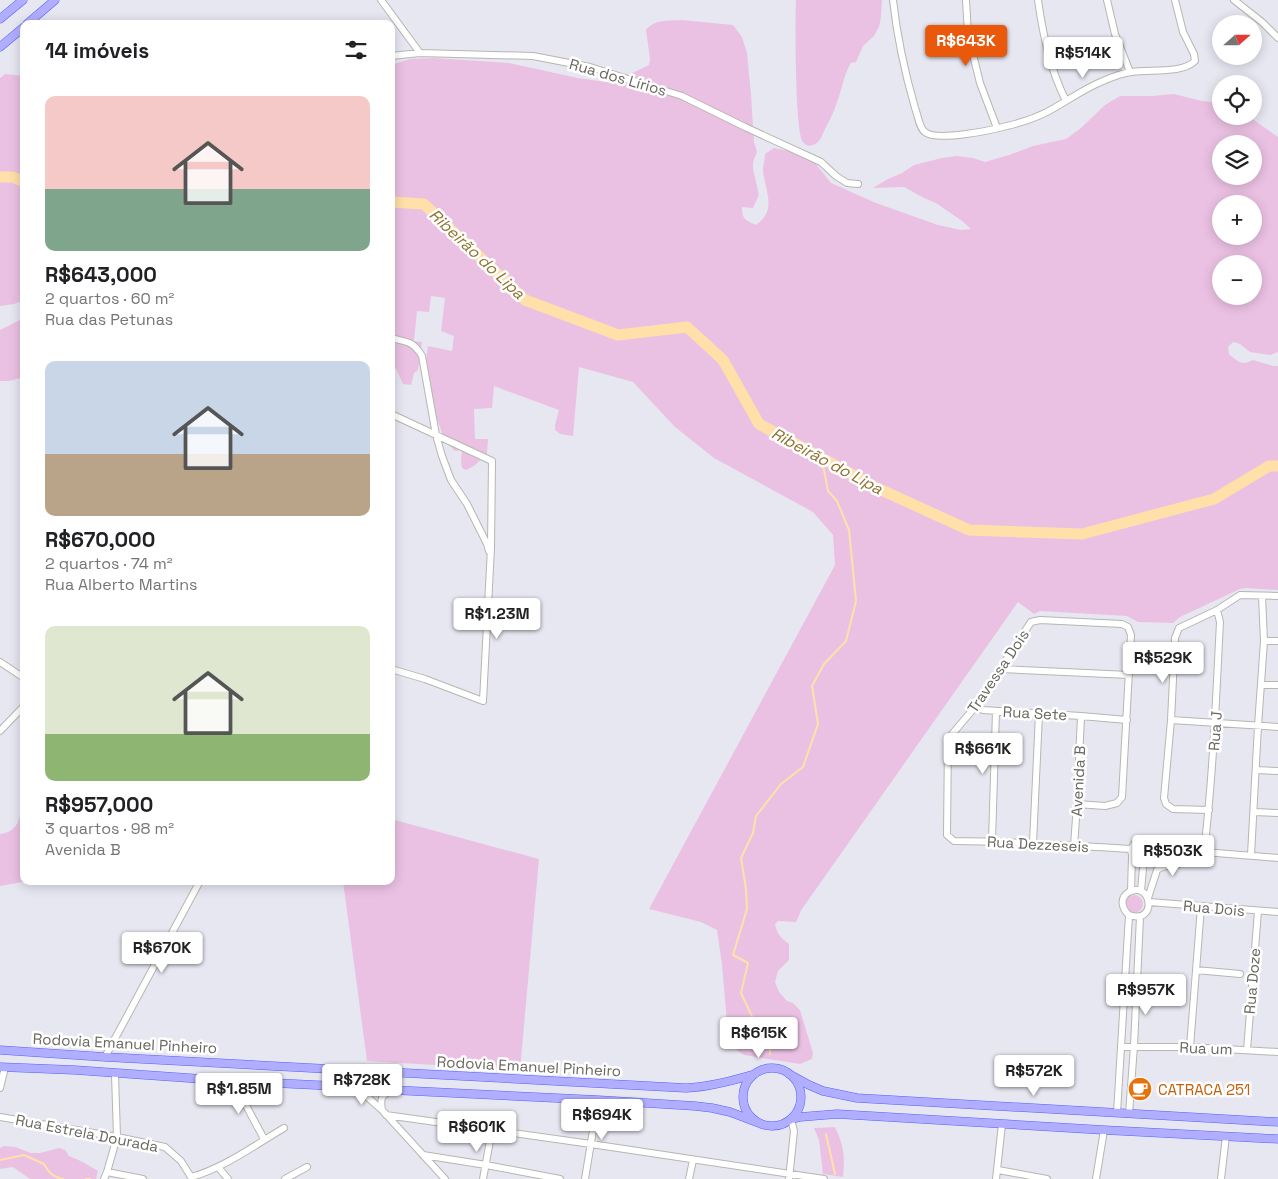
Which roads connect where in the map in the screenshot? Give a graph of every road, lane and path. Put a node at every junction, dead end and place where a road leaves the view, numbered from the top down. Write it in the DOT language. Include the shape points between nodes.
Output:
graph roads {
  1 [pos="55,0"];
  2 [pos="381,0"];
  3 [pos="893,0"];
  4 [pos="966,0"];
  5 [pos="1038,0"];
  6 [pos="1107,0"];
  7 [pos="1175,0"];
  8 [pos="1234,0"];
  9 [pos="19,1"];
  10 [pos="0,19"];
  11 [pos="32,20"];
  12 [pos="20,30"];
  13 [pos="1278,38"];
  14 [pos="0,47"];
  15 [pos="420,53"];
  16 [pos="395,56"];
  17 [pos="1130,72"];
  18 [pos="1066,101"];
  19 [pos="997,128"];
  20 [pos="858,184"];
  21 [pos="395,339"];
  22 [pos="395,416"];
  23 [pos="436,435"];
  24 [pos="491,555"];
  25 [pos="1262,596"];
  26 [pos="1278,596"];
  27 [pos="1217,610"];
  28 [pos="1264,641"];
  29 [pos="1278,641"];
  30 [pos="0,662"];
  31 [pos="395,670"];
  32 [pos="1000,670"];
  33 [pos="20,675"];
  34 [pos="1128,675"];
  35 [pos="1261,685"];
  36 [pos="1278,685"];
  37 [pos="975,707"];
  38 [pos="20,710"];
  39 [pos="996,711"];
  40 [pos="1039,714"];
  41 [pos="1081,716"];
  42 [pos="1127,720"];
  43 [pos="1172,720"];
  44 [pos="1216,722"];
  45 [pos="1258,726"];
  46 [pos="1278,727"];
  47 [pos="0,731"];
  48 [pos="1256,770"];
  49 [pos="1278,771"];
  50 [pos="1077,804"];
  51 [pos="1209,810"];
  52 [pos="1254,812"];
  53 [pos="1278,813"];
  54 [pos="947,835"];
  55 [pos="992,841"];
  56 [pos="1034,843"];
  57 [pos="1074,846"];
  58 [pos="1131,852"];
  59 [pos="1188,852"];
  60 [pos="1204,852"];
  61 [pos="1146,855"];
  62 [pos="1252,856"];
  63 [pos="1278,858"];
  64 [pos="198,885"];
  65 [pos="1131,891"];
  66 [pos="1141,892"];
  67 [pos="1148,900"];
  68 [pos="1201,907"];
  69 [pos="1258,911"];
  70 [pos="1278,912"];
  71 [pos="1129,916"];
  72 [pos="1140,916"];
  73 [pos="1196,970"];
  74 [pos="1240,974"];
  75 [pos="1134,1046"];
  76 [pos="1121,1047"];
  77 [pos="1190,1047"];
  78 [pos="0,1050"];
  79 [pos="1247,1050"];
  80 [pos="1278,1052"];
  81 [pos="106,1057"];
  82 [pos="2,1067"];
  83 [pos="115,1074"];
  84 [pos="755,1074"];
  85 [pos="789,1074"];
  86 [pos="237,1082"];
  87 [pos="356,1087"];
  88 [pos="0,1088"];
  89 [pos="392,1090"];
  90 [pos="598,1100"];
  91 [pos="384,1113"];
  92 [pos="1117,1113"];
  93 [pos="1129,1114"];
  94 [pos="0,1117"];
  95 [pos="791,1119"];
  96 [pos="1278,1122"];
  97 [pos="759,1123"];
  98 [pos="1002,1124"];
  99 [pos="284,1128"];
  100 [pos="492,1130"];
  101 [pos="1104,1130"];
  102 [pos="1226,1136"];
  103 [pos="117,1137"];
  104 [pos="264,1139"];
  105 [pos="1278,1139"];
  106 [pos="591,1144"];
  107 [pos="423,1155"];
  108 [pos="692,1160"];
  109 [pos="486,1165"];
  110 [pos="218,1167"];
  111 [pos="307,1167"];
  112 [pos="998,1170"];
  113 [pos="107,1172"];
  114 [pos="789,1176"];
  115 [pos="190,1178"];
  116 [pos="104,1179"];
  117 [pos="143,1179"];
  118 [pos="228,1179"];
  119 [pos="286,1179"];
  120 [pos="445,1179"];
  121 [pos="483,1179"];
  122 [pos="560,1179"];
  123 [pos="585,1179"];
  124 [pos="689,1179"];
  125 [pos="824,1179"];
  126 [pos="996,1179"];
  127 [pos="1047,1179"];
  128 [pos="1096,1179"];
  129 [pos="1221,1179"];
  1 -- 11 [label="main road"];
  2 -- 15 [label="street"];
  3 -- 19 [label="street" via="903,61 924,132 930,136 956,136"];
  4 -- 19 [label="street" via="968,34 980,83"];
  5 -- 18 [label="street" via="1046,45"];
  6 -- 17 [label="street" via="1115,34"];
  7 -- 17 [label="street" via="1195,61 1181,69"];
  8 -- 13 [label="street"];
  9 -- 10 [label="main road"];
  12 -- 14 [label="main road"];
  15 -- 16 [label="street, Rua dos Lírios"];
  15 -- 20 [label="street, Rua dos Lírios" via="533,56 597,69 682,96 820,162 847,183"];
  17 -- 18 [label="street" via="1103,81"];
  18 -- 19 [label="street" via="1045,113"];
  21 -- 23 [label="street" via="411,342 422,356"];
  22 -- 23 [label="street"];
  23 -- 24 [label="street" via="451,480"];
  23 -- 24 [label="street" via="492,461"];
  24 -- 31 [label="street" via="483,701"];
  25 -- 26 [label="street"];
  25 -- 27 [label="street" via="1240,595"];
  25 -- 28 [label="street"];
  27 -- 43 [label="street" via="1179,628 1175,638"];
  27 -- 44 [label="street, Rua J" via="1220,622"];
  28 -- 29 [label="street"];
  28 -- 35 [label="street"];
  30 -- 33 [label="street"];
  32 -- 34 [label="street"];
  32 -- 34 [label="street, Travessa Dois" via="1031,622 1040,620 1122,624 1128,627 1131,636"];
  32 -- 37 [label="street, Travessa Dois"];
  34 -- 42 [label="street"];
  35 -- 36 [label="street"];
  35 -- 45 [label="street"];
  37 -- 39 [label="street, Rua Sete"];
  37 -- 54 [label="street, Travessa Dois" via="948,739"];
  38 -- 47 [label="street"];
  39 -- 40 [label="street, Rua Sete"];
  39 -- 55 [label="street"];
  40 -- 41 [label="street, Rua Sete"];
  40 -- 56 [label="street"];
  41 -- 42 [label="street, Rua Sete"];
  41 -- 50 [label="street, Avenida B"];
  42 -- 50 [label="street" via="1122,797 1117,803 1105,806"];
  43 -- 44 [label="street"];
  43 -- 51 [label="street" via="1166,804 1173,809"];
  44 -- 45 [label="street"];
  44 -- 51 [label="street, Rua J"];
  45 -- 46 [label="street"];
  45 -- 48 [label="street"];
  48 -- 49 [label="street"];
  48 -- 52 [label="street"];
  50 -- 57 [label="street, Avenida B"];
  51 -- 60 [label="street, Rua J"];
  52 -- 53 [label="street"];
  52 -- 62 [label="street"];
  54 -- 55 [label="street, Rua Dezzeseis" via="954,841"];
  55 -- 56 [label="street, Rua Dezzeseis"];
  56 -- 57 [label="street, Rua Dezzeseis"];
  57 -- 58 [label="street, Rua Dezzeseis"];
  58 -- 61 [label="street" via="1140,859"];
  58 -- 61 [label="street" via="1135,843 1142,842 1147,848"];
  58 -- 65 [label="street"];
  59 -- 60 [label="street"];
  59 -- 61 [label="street"];
  59 -- 67 [label="street" via="1180,864 1157,870"];
  60 -- 62 [label="street"];
  61 -- 66 [label="street"];
  62 -- 63 [label="street"];
  64 -- 81 [label="street"];
  65 -- 66 [label="street"];
  65 -- 71 [label="street" via="1122,906"];
  66 -- 67 [label="street"];
  67 -- 68 [label="street, Rua Dois"];
  67 -- 72 [label="street" via="1147,911"];
  68 -- 69 [label="street, Rua Dois"];
  68 -- 73 [label="street"];
  69 -- 70 [label="street, Rua Dois"];
  69 -- 79 [label="street, Rua Doze"];
  71 -- 72 [label="street"];
  71 -- 76 [label="street"];
  72 -- 75 [label="street"];
  73 -- 74 [label="street"];
  73 -- 77 [label="street"];
  75 -- 76 [label="street, Rua um"];
  75 -- 77 [label="street, Rua um"];
  75 -- 93 [label="street"];
  76 -- 92 [label="street"];
  77 -- 79 [label="street, Rua um"];
  78 -- 81 [label="main road, Rodovia Emanuel Pinheiro"];
  79 -- 80 [label="street, Rua um"];
  81 -- 84 [label="main road, Rodovia Emanuel Pinheiro" via="686,1088 704,1088"];
  82 -- 83 [label="main road, Rodovia Emanuel Pinheiro"];
  82 -- 88 [label="street"];
  83 -- 86 [label="main road, Rodovia Emanuel Pinheiro"];
  83 -- 103 [label="street"];
  84 -- 85 [label="main road" via="772,1068"];
  84 -- 97 [label="main road" via="743,1090 743,1101 748,1114"];
  85 -- 92 [label="main road" via="823,1091 858,1098"];
  85 -- 95 [label="main road" via="798,1085 800,1098 798,1110"];
  86 -- 87 [label="main road, Rodovia Emanuel Pinheiro"];
  86 -- 104 [label="street"];
  87 -- 89 [label="main road, Rodovia Emanuel Pinheiro"];
  87 -- 91 [label="street"];
  89 -- 90 [label="main road, Rodovia Emanuel Pinheiro"];
  89 -- 91 [label="street" via="381,1098"];
  90 -- 97 [label="main road, Rodovia Emanuel Pinheiro" via="712,1108"];
  90 -- 106 [label="street"];
  91 -- 100 [label="street"];
  91 -- 107 [label="street"];
  92 -- 93 [label="main road"];
  93 -- 96 [label="main road"];
  94 -- 103 [label="street, Rua Estrela Dourada"];
  95 -- 97 [label="main road" via="781,1125"];
  95 -- 98 [label="main road" via="837,1114"];
  95 -- 114 [label="street" via="794,1131"];
  98 -- 101 [label="main road"];
  98 -- 112 [label="street"];
  99 -- 104 [label="street"];
  100 -- 106 [label="street"];
  100 -- 109 [label="street"];
  101 -- 102 [label="main road"];
  101 -- 128 [label="street"];
  102 -- 105 [label="main road"];
  102 -- 129 [label="street"];
  103 -- 113 [label="street"];
  103 -- 115 [label="street, Rua Estrela Dourada" via="165,1147 181,1162"];
  104 -- 110 [label="street"];
  106 -- 108 [label="street"];
  106 -- 123 [label="street"];
  107 -- 109 [label="street"];
  107 -- 120 [label="street"];
  108 -- 114 [label="street"];
  108 -- 124 [label="street"];
  109 -- 121 [label="street"];
  109 -- 122 [label="street"];
  110 -- 115 [label="street"];
  110 -- 118 [label="street"];
  111 -- 119 [label="street"];
  112 -- 126 [label="street"];
  112 -- 127 [label="street"];
  113 -- 116 [label="street"];
  113 -- 117 [label="street"];
  114 -- 125 [label="street"];
}
